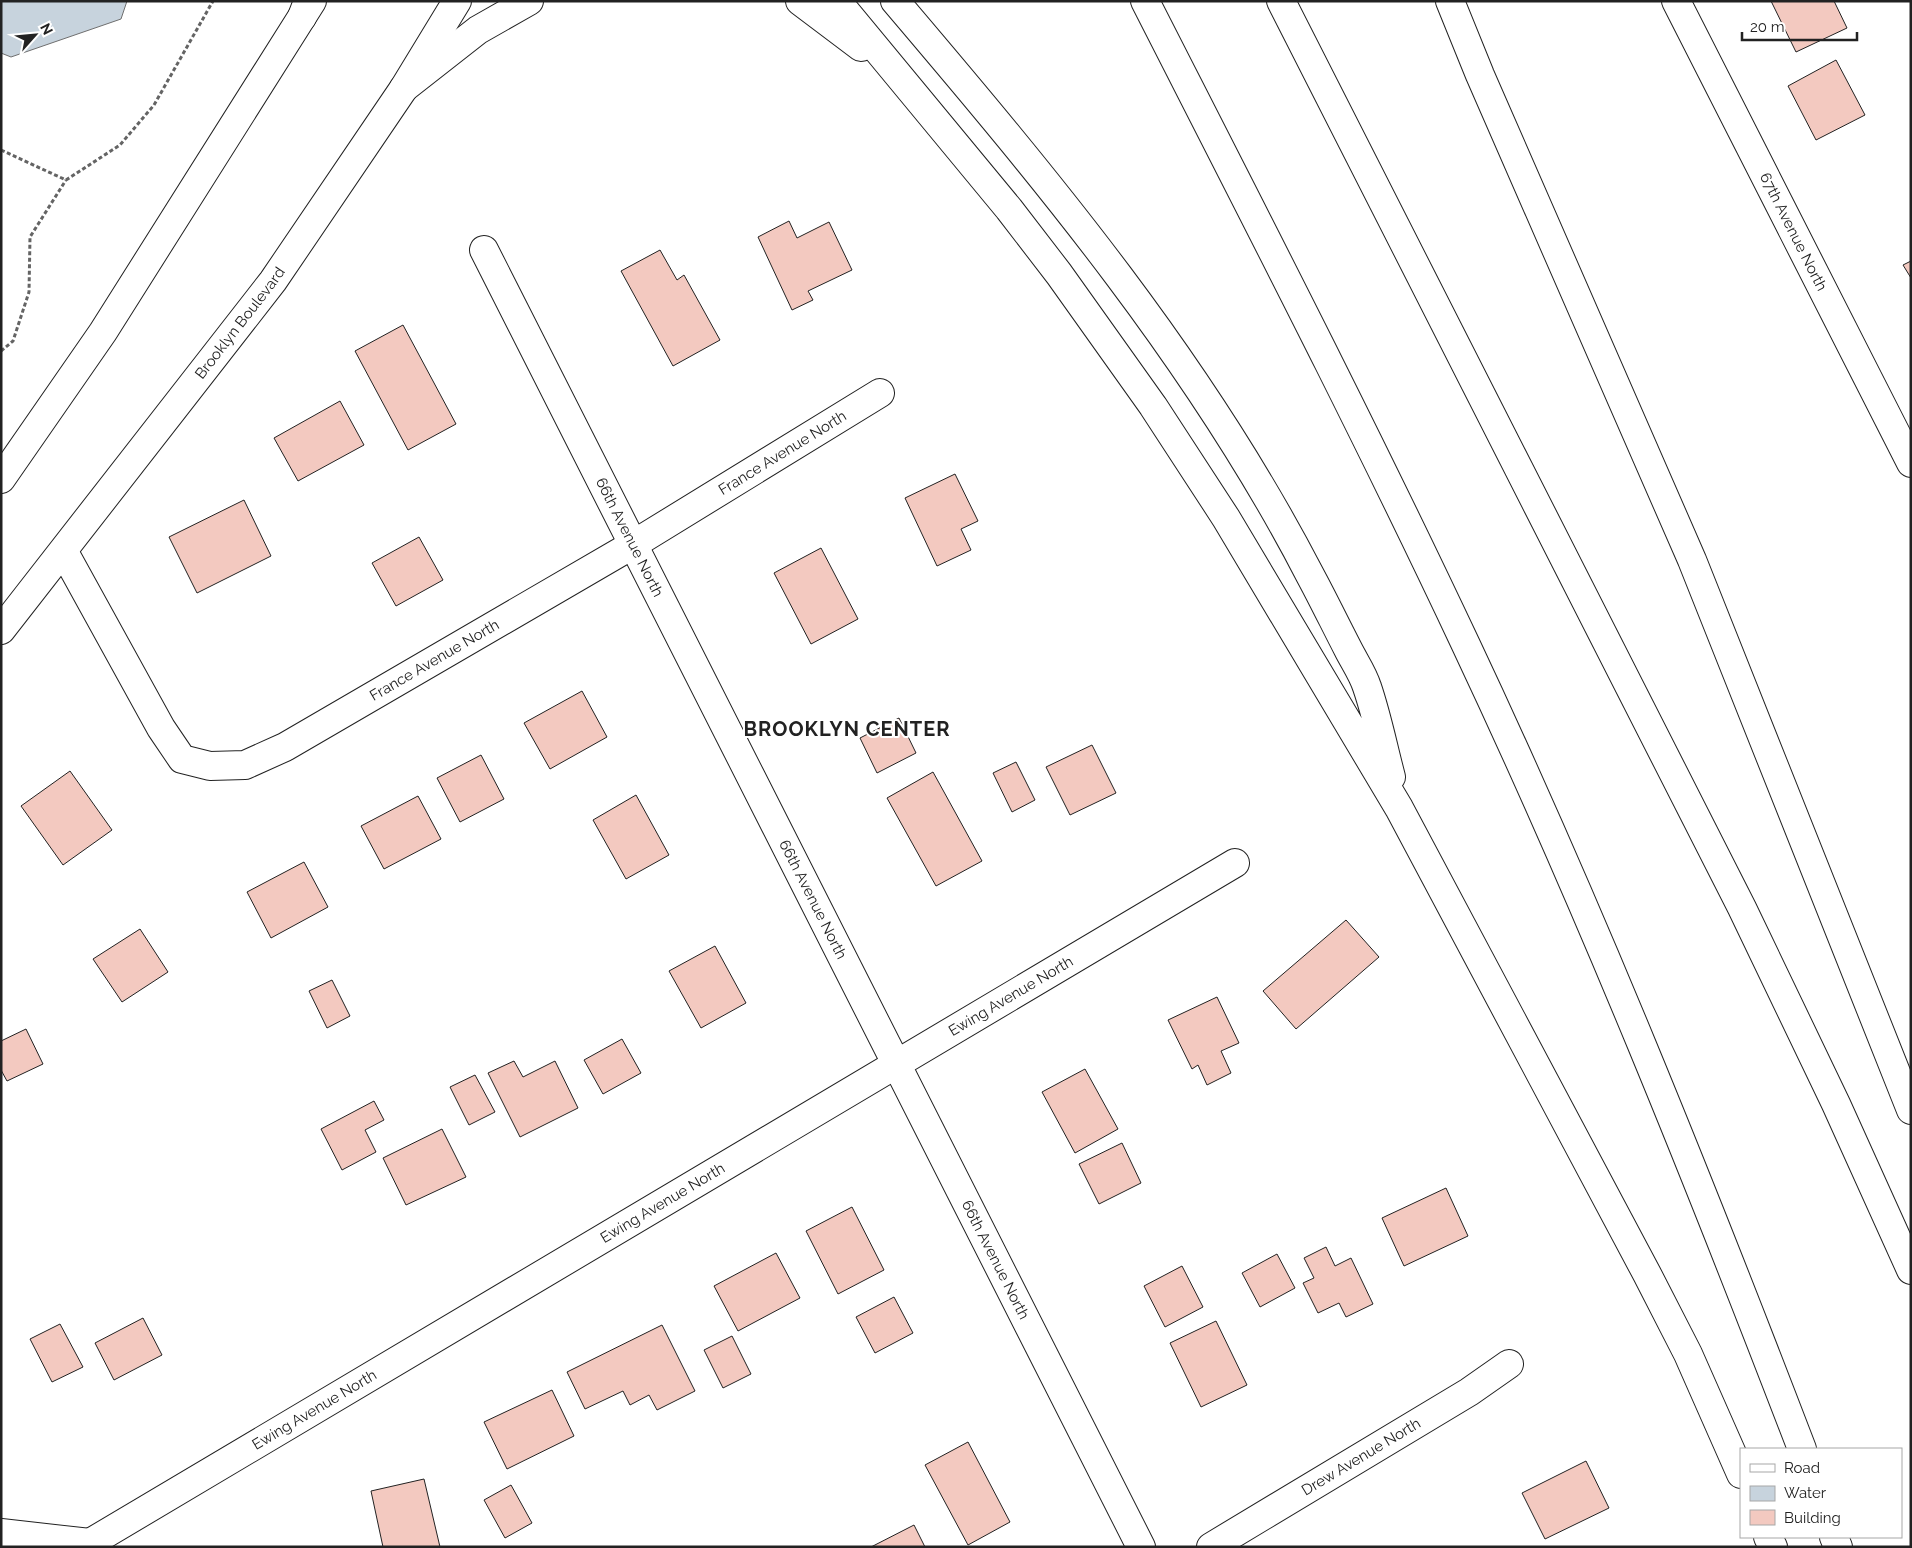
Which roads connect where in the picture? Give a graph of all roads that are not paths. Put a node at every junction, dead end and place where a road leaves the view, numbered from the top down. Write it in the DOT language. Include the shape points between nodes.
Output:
graph roads {
  1 [pos="457,1"];
  2 [pos="529,1"];
  3 [pos="800,1"];
  4 [pos="837,1"];
  5 [pos="895,1"];
  6 [pos="1145,1"];
  7 [pos="1281,1"];
  8 [pos="1450,1"];
  9 [pos="1676,1"];
  10 [pos="307,6"];
  11 [pos="896,74"];
  12 [pos="404,88"];
  13 [pos="484,250"];
  14 [pos="880,393"];
  15 [pos="1909,454"];
  16 [pos="1,479"];
  17 [pos="634,544"];
  18 [pos="64,552"];
  19 [pos="1,630"];
  20 [pos="1399,808"];
  21 [pos="1235,863"];
  22 [pos="896,1064"];
  23 [pos="1911,1110"];
  24 [pos="1911,1270"];
  25 [pos="1509,1364"];
  26 [pos="1802,1448"];
  27 [pos="1740,1472"];
  28 [pos="1,1533"];
  29 [pos="94,1545"];
  30 [pos="1141,1547"];
  31 [pos="1211,1547"];
  1 -- 12 [label="main road, Brooklyn Boulevard"];
  2 -- 12 [label="main road" via="478,30"];
  3 -- 11 [label="main road"];
  4 -- 11 [label="main road"];
  5 -- 20 [label="main road" via="977,97 1135,298 1252,470 1367,685"];
  6 -- 26 [label="main road" via="1390,484 1552,834 1665,1098"];
  7 -- 24 [label="main road" via="1742,908"];
  8 -- 23 [label="main road" via="1692,560"];
  9 -- 15 [label="main road, 67th Avenue North"];
  10 -- 16 [label="main road" via="103,332"];
  11 -- 20 [label="main road" via="1009,209 1153,406 1226,518"];
  12 -- 18 [label="main road, Brooklyn Boulevard" via="273,282"];
  13 -- 17 [label="main road, 66th Avenue North"];
  14 -- 17 [label="main road, France Avenue North"];
  17 -- 18 [label="main road, France Avenue North" via="285,747 245,765 210,766 182,759 161,728"];
  17 -- 22 [label="main road, 66th Avenue North"];
  18 -- 19 [label="main road, Brooklyn Boulevard"];
  20 -- 27 [label="main road" via="1647,1274 1688,1354"];
  21 -- 22 [label="main road, Ewing Avenue North"];
  22 -- 29 [label="main road, Ewing Avenue North"];
  22 -- 30 [label="main road, 66th Avenue North"];
  25 -- 31 [label="main road, Drew Avenue North" via="1469,1392"];
  28 -- 29 [label="main road"];
}
